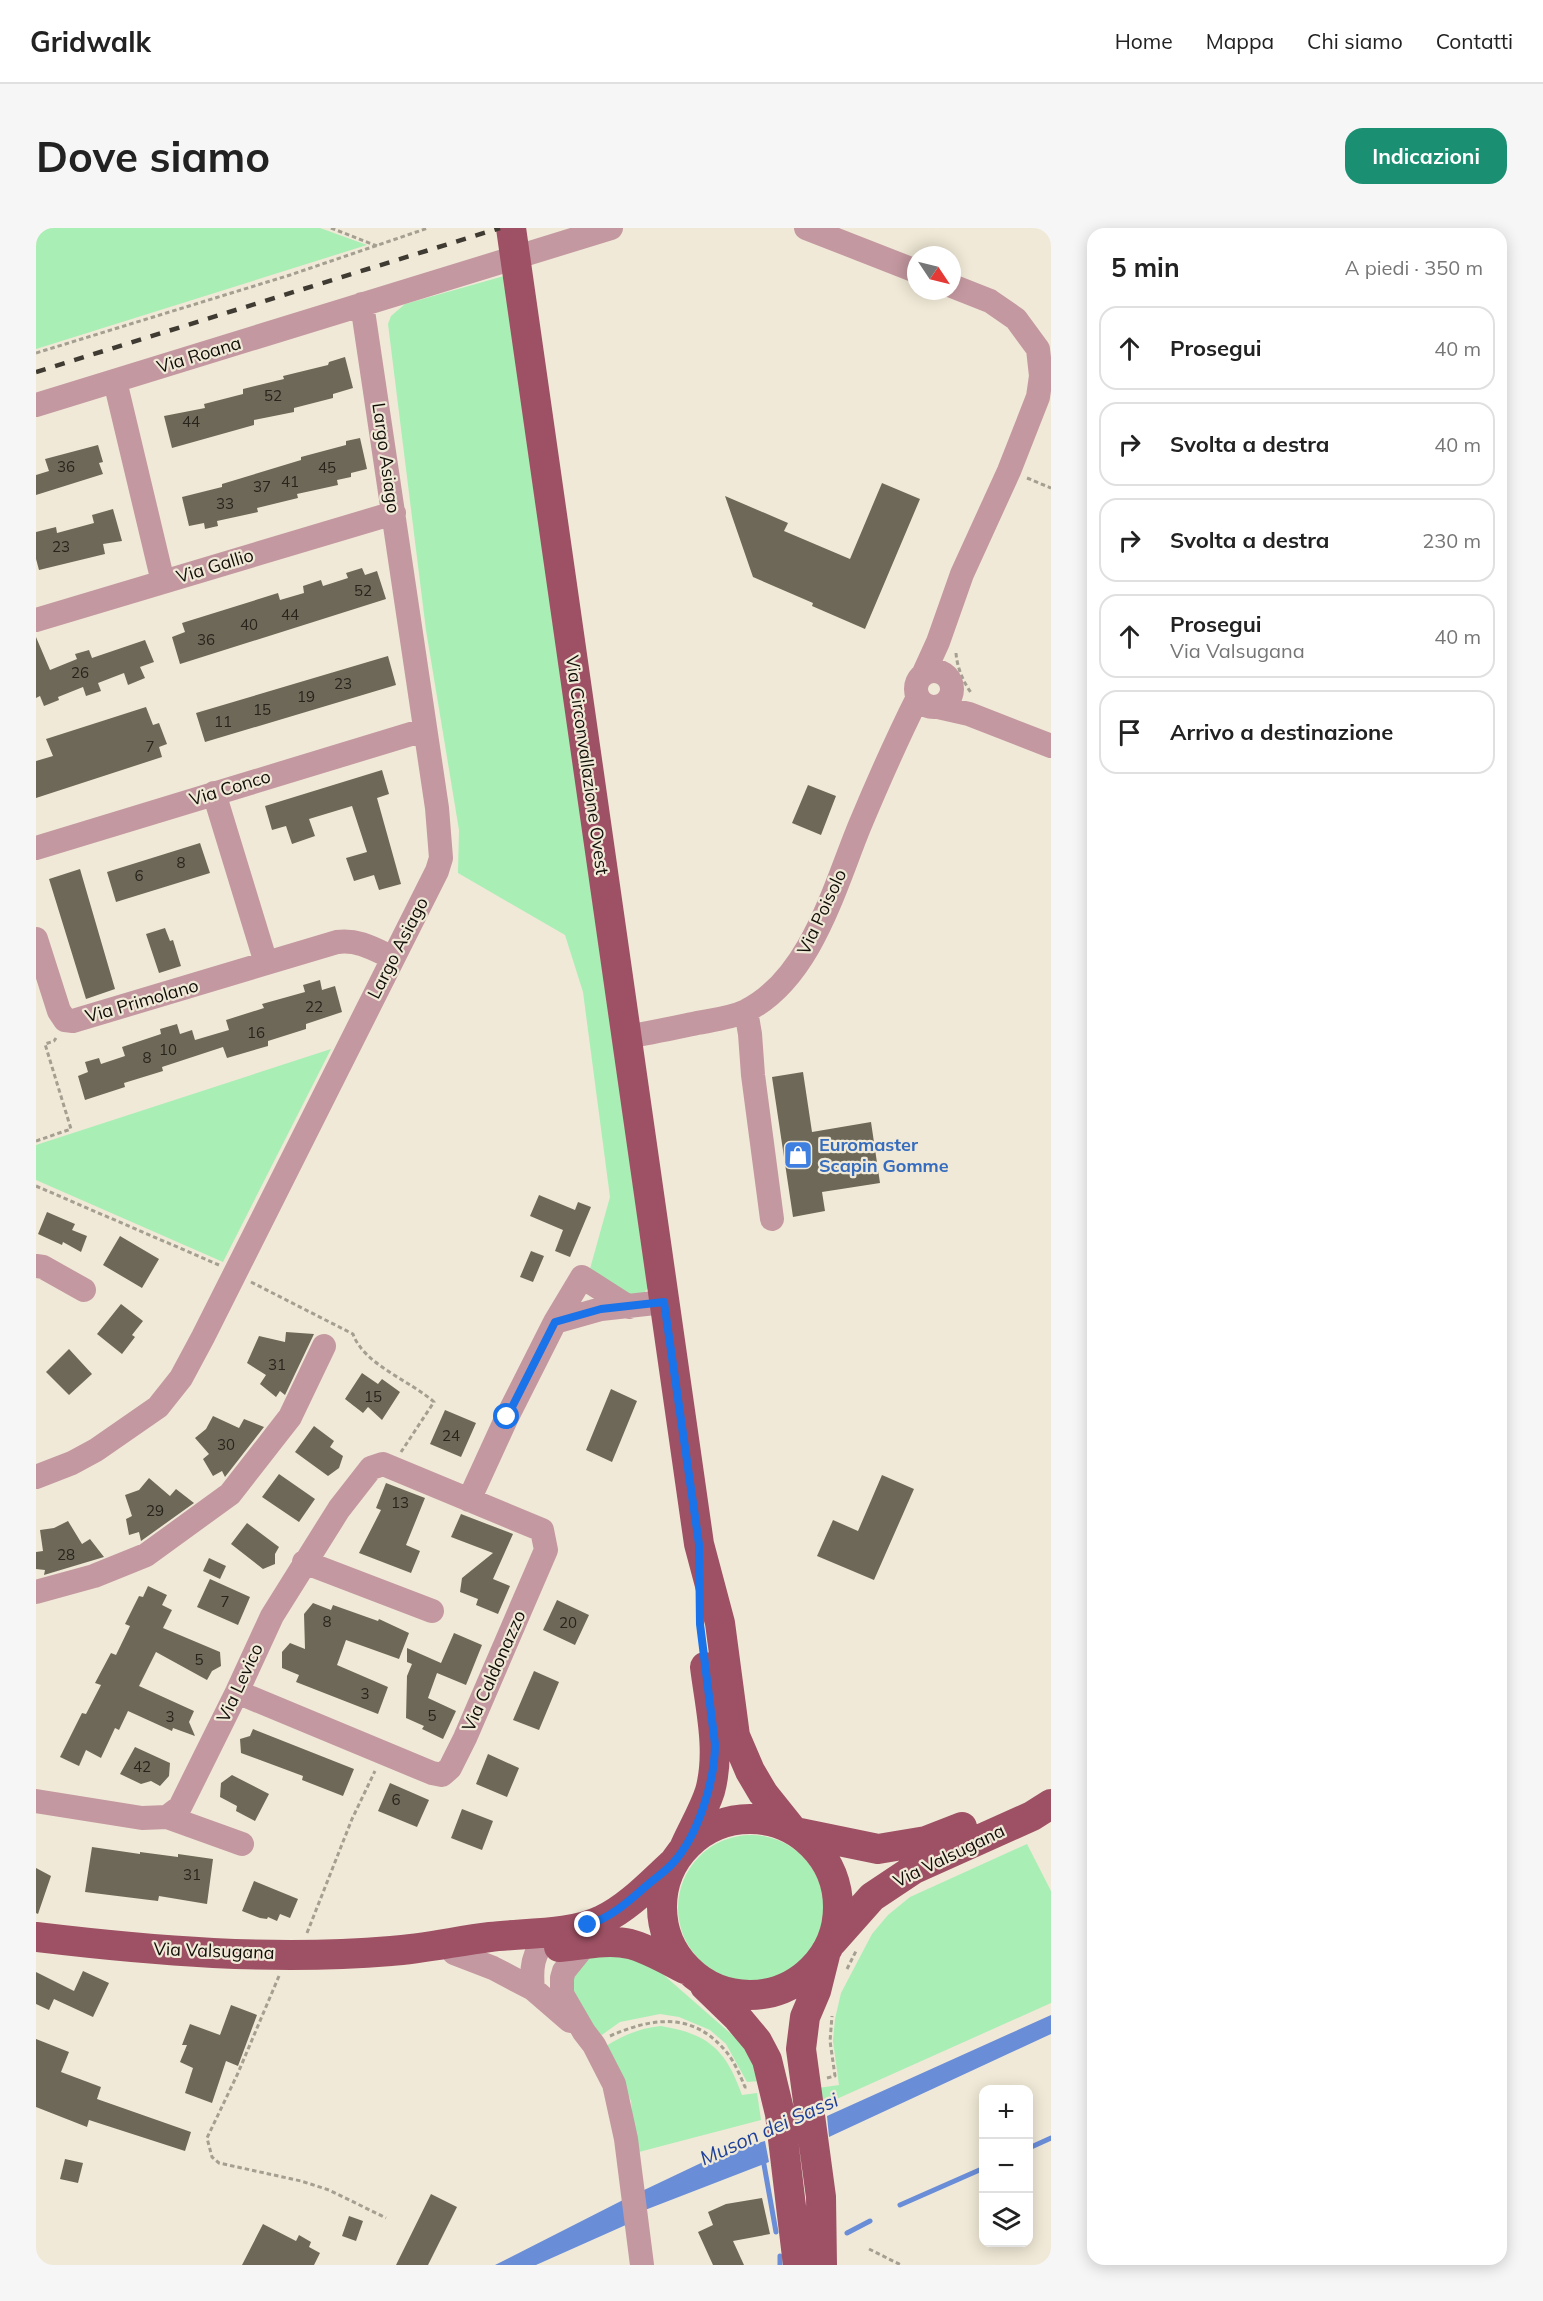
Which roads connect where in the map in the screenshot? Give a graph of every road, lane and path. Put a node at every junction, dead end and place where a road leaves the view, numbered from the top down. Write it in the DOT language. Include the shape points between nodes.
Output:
graph roads {
  1 [pos="331,228"];
  2 [pos="428,228"];
  3 [pos="511,228"];
  4 [pos="611,228"];
  5 [pos="806,228"];
  6 [pos="377,246"];
  7 [pos="907,267"];
  8 [pos="961,290"];
  9 [pos="362,304"];
  10 [pos="36,353"];
  11 [pos="115,381"];
  12 [pos="36,405"];
  13 [pos="1009,471"];
  14 [pos="1051,488"];
  15 [pos="394,513"];
  16 [pos="163,582"];
  17 [pos="36,620"];
  18 [pos="947,644"];
  19 [pos="940,697"];
  20 [pos="424,730"];
  21 [pos="1051,746"];
  22 [pos="214,793"];
  23 [pos="36,848"];
  24 [pos="36,939"];
  25 [pos="393,958"];
  26 [pos="266,963"];
  27 [pos="746,1011"];
  28 [pos="626,1037"];
  29 [pos="54,1041"];
  30 [pos="36,1141"];
  31 [pos="36,1186"];
  32 [pos="772,1219"];
  33 [pos="36,1266"];
  34 [pos="224,1268"];
  35 [pos="84,1290"];
  36 [pos="664,1302"];
  37 [pos="629,1307"];
  38 [pos="555,1322"];
  39 [pos="324,1346"];
  40 [pos="434,1402"];
  41 [pos="397,1458"];
  42 [pos="371,1467"];
  43 [pos="36,1478"];
  44 [pos="469,1500"];
  45 [pos="699,1544"];
  46 [pos="304,1562"];
  47 [pos="36,1592"];
  48 [pos="432,1611"];
  49 [pos="237,1692"];
  50 [pos="378,1764"];
  51 [pos="1051,1792"];
  52 [pos="36,1801"];
  53 [pos="1051,1804"];
  54 [pos="174,1812"];
  55 [pos="796,1831"];
  56 [pos="242,1844"];
  57 [pos="679,1855"];
  58 [pos="606,1917"];
  59 [pos="36,1936"];
  60 [pos="585,1945"];
  61 [pos="540,1948"];
  62 [pos="838,1948"];
  63 [pos="392,1951"];
  64 [pos="454,1953"];
  65 [pos="290,1962"];
  66 [pos="693,1975"];
  67 [pos="844,1976"];
  68 [pos="533,1989"];
  69 [pos="834,2011"];
  70 [pos="595,2035"];
  71 [pos="826,2078"];
  72 [pos="754,2086"];
  73 [pos="386,2218"];
  74 [pos="869,2249"];
  75 [pos="642,2265"];
  76 [pos="798,2265"];
  77 [pos="822,2265"];
  78 [pos="901,2265"];
  1 -- 6 [label="path"];
  2 -- 6 [label="path"];
  3 -- 28 [label="main road, Via Circonvallazione Ovest"];
  4 -- 9 [label="street, Via Roana"];
  5 -- 7 [label="street"];
  6 -- 10 [label="path"];
  8 -- 13 [label="street" via="990,301 1016,319 1038,349 1038,397"];
  9 -- 11 [label="street, Via Roana"];
  9 -- 15 [label="street, Largo Asiago"];
  11 -- 12 [label="street, Via Roana"];
  11 -- 16 [label="street"];
  13 -- 14 [label="path"];
  13 -- 18 [label="street" via="962,574"];
  15 -- 16 [label="street, Via Gallio"];
  15 -- 20 [label="street, Largo Asiago"];
  16 -- 17 [label="street, Via Gallio"];
  18 -- 19 [label="street"];
  18 -- 19 [label="path" via="965,684"];
  19 -- 21 [label="street"];
  19 -- 27 [label="street, Via Poisolo" via="896,740 805,952 778,987"];
  20 -- 22 [label="street, Via Conco"];
  20 -- 25 [label="street, Largo Asiago" via="441,858"];
  22 -- 23 [label="street, Via Conco"];
  22 -- 26 [label="street"];
  24 -- 26 [label="street, Via Primolano" via="59,1011 65,1020 73,1021"];
  25 -- 26 [label="street, Via Primolano" via="364,944 347,941"];
  25 -- 43 [label="street, Largo Asiago" via="181,1377 158,1407 126,1431 72,1464"];
  27 -- 28 [label="street, Via Poisolo"];
  27 -- 32 [label="street"];
  28 -- 36 [label="main road, Via Circonvallazione Ovest"];
  29 -- 30 [label="path" via="45,1044 71,1129"];
  31 -- 34 [label="path"];
  33 -- 35 [label="street"];
  36 -- 37 [label="street"];
  36 -- 45 [label="main road, Via Circonvallazione Ovest"];
  37 -- 38 [label="street" via="601,1309"];
  37 -- 38 [label="street" via="582,1277"];
  38 -- 44 [label="street"];
  39 -- 47 [label="street" via="290,1417 230,1494 146,1555 94,1576"];
  40 -- 41 [label="path"];
  42 -- 44 [label="street, Via Caldonazzo" via="383,1464"];
  42 -- 46 [label="street, Via Levico"];
  44 -- 49 [label="street, Via Caldonazzo" via="542,1530 546,1550 450,1768 442,1774 432,1773"];
  45 -- 55 [label="main road, Via Circonvallazione Ovest" via="720,1623 735,1736 763,1793"];
  45 -- 57 [label="main road, Via Circonvallazione Ovest" via="700,1624 715,1760 710,1791"];
  46 -- 48 [label="street"];
  46 -- 49 [label="street, Via Levico" via="272,1616"];
  49 -- 54 [label="street, Via Levico"];
  50 -- 65 [label="path"];
  51 -- 55 [label="main road, Via Valsugana" via="1030,1797 939,1837 902,1847 864,1848"];
  52 -- 54 [label="street" via="142,1818"];
  53 -- 62 [label="main road, Via Valsugana" via="896,1879 872,1897"];
  54 -- 56 [label="street"];
  55 -- 57 [label="main road, Via Circonvallazione Ovest" via="770,1820 724,1822 703,1831"];
  55 -- 62 [label="main road, Via Circonvallazione Ovest" via="822,1855 836,1883"];
  57 -- 58 [label="main road, Via Valsugana"];
  57 -- 66 [label="main road, Via Circonvallazione Ovest" via="662,1893 663,1925 675,1954"];
  58 -- 61 [label="street" via="583,1934 548,1939"];
  58 -- 63 [label="main road, Via Valsugana" via="573,1928"];
  59 -- 65 [label="main road, Via Valsugana"];
  60 -- 61 [label="main road, Via Valsugana"];
  60 -- 66 [label="main road, Via Valsugana" via="628,1944"];
  60 -- 70 [label="street" via="564,1971 562,1985 564,2000"];
  61 -- 64 [label="main road, Via Valsugana"];
  61 -- 68 [label="street" via="533,1964"];
  62 -- 66 [label="main road, Via Circonvallazione Ovest" via="801,1979 767,1994 730,1993"];
  62 -- 67 [label="path"];
  62 -- 77 [label="main road, Via Circonvallazione Ovest" via="805,2018 801,2049 821,2197"];
  63 -- 64 [label="main road, Via Valsugana"];
  63 -- 65 [label="main road, Via Valsugana"];
  64 -- 68 [label="street"];
  65 -- 73 [label="path" via="207,2138 212,2157 219,2163 329,2190"];
  66 -- 76 [label="main road, Via Circonvallazione Ovest" via="737,2017 767,2060 788,2164"];
  68 -- 70 [label="street"];
  69 -- 71 [label="path" via="830,2041 835,2076"];
  70 -- 72 [label="path" via="661,2020 688,2025 723,2047 745,2087"];
  70 -- 75 [label="street" via="594,2045 614,2084 626,2139"];
  74 -- 78 [label="path"];
}
